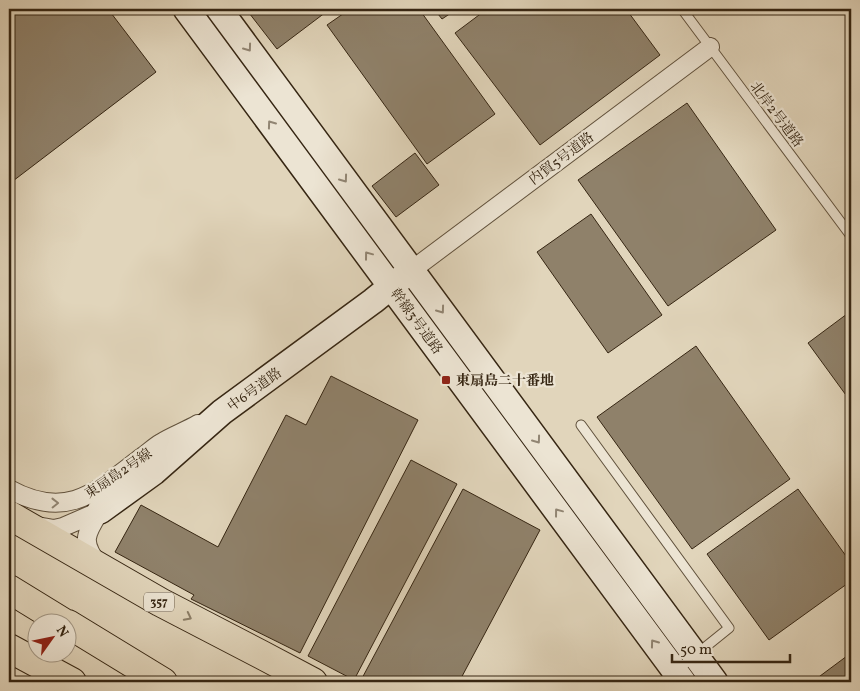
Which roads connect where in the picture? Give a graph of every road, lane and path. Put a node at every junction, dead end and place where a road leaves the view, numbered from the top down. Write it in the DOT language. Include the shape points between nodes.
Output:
graph roads {
  1 [pos="186,9"];
  2 [pos="219,9"];
  3 [pos="682,9"];
  4 [pos="710,47"];
  5 [pos="851,236"];
  6 [pos="412,270"];
  7 [pos="392,287"];
  8 [pos="222,412"];
  9 [pos="580,424"];
  10 [pos="9,489"];
  11 [pos="100,511"];
  12 [pos="16,519"];
  13 [pos="106,572"];
  14 [pos="9,589"];
  15 [pos="9,610"];
  16 [pos="50,614"];
  17 [pos="28,620"];
  18 [pos="78,631"];
  19 [pos="78,647"];
  20 [pos="9,648"];
  21 [pos="695,655"];
  22 [pos="673,678"];
  23 [pos="72,682"];
  24 [pos="141,682"];
  25 [pos="163,682"];
  26 [pos="313,682"];
  27 [pos="715,682"];
  7 -- 1 [label="street, 幹線3号道路, one-way"];
  2 -- 6 [label="street, 幹線3号道路, one-way"];
  3 -- 4 [label="lane, 北岸2号道路"];
  4 -- 5 [label="lane, 北岸2号道路"];
  4 -- 6 [label="street, 内貿5号道路"];
  6 -- 7 [label="street, 中6号道路"];
  6 -- 21 [label="street, 幹線3号道路, one-way"];
  7 -- 8 [label="street, 中6号道路"];
  22 -- 7 [label="street, 幹線3号道路, one-way"];
  10 -- 8 [label="street, 東扇島2号線, one-way" via="44,502 79,499 160,443"];
  8 -- 11 [label="street, 中6号道路" via="154,472"];
  9 -- 21 [label="lane" via="729,628"];
  11 -- 12 [label="street" via="54,528"];
  11 -- 13 [label="street" via="89,529 86,542 90,553"];
  12 -- 13 [label="highway, 357"];
  13 -- 26 [label="highway, 357, one-way"];
  14 -- 16 [label="highway"];
  15 -- 17 [label="highway"];
  18 -- 25 [label="highway"];
  19 -- 24 [label="highway"];
  20 -- 23 [label="highway"];
  21 -- 22 [label="lane"];
  21 -- 27 [label="street, 幹線3号道路"];
}
